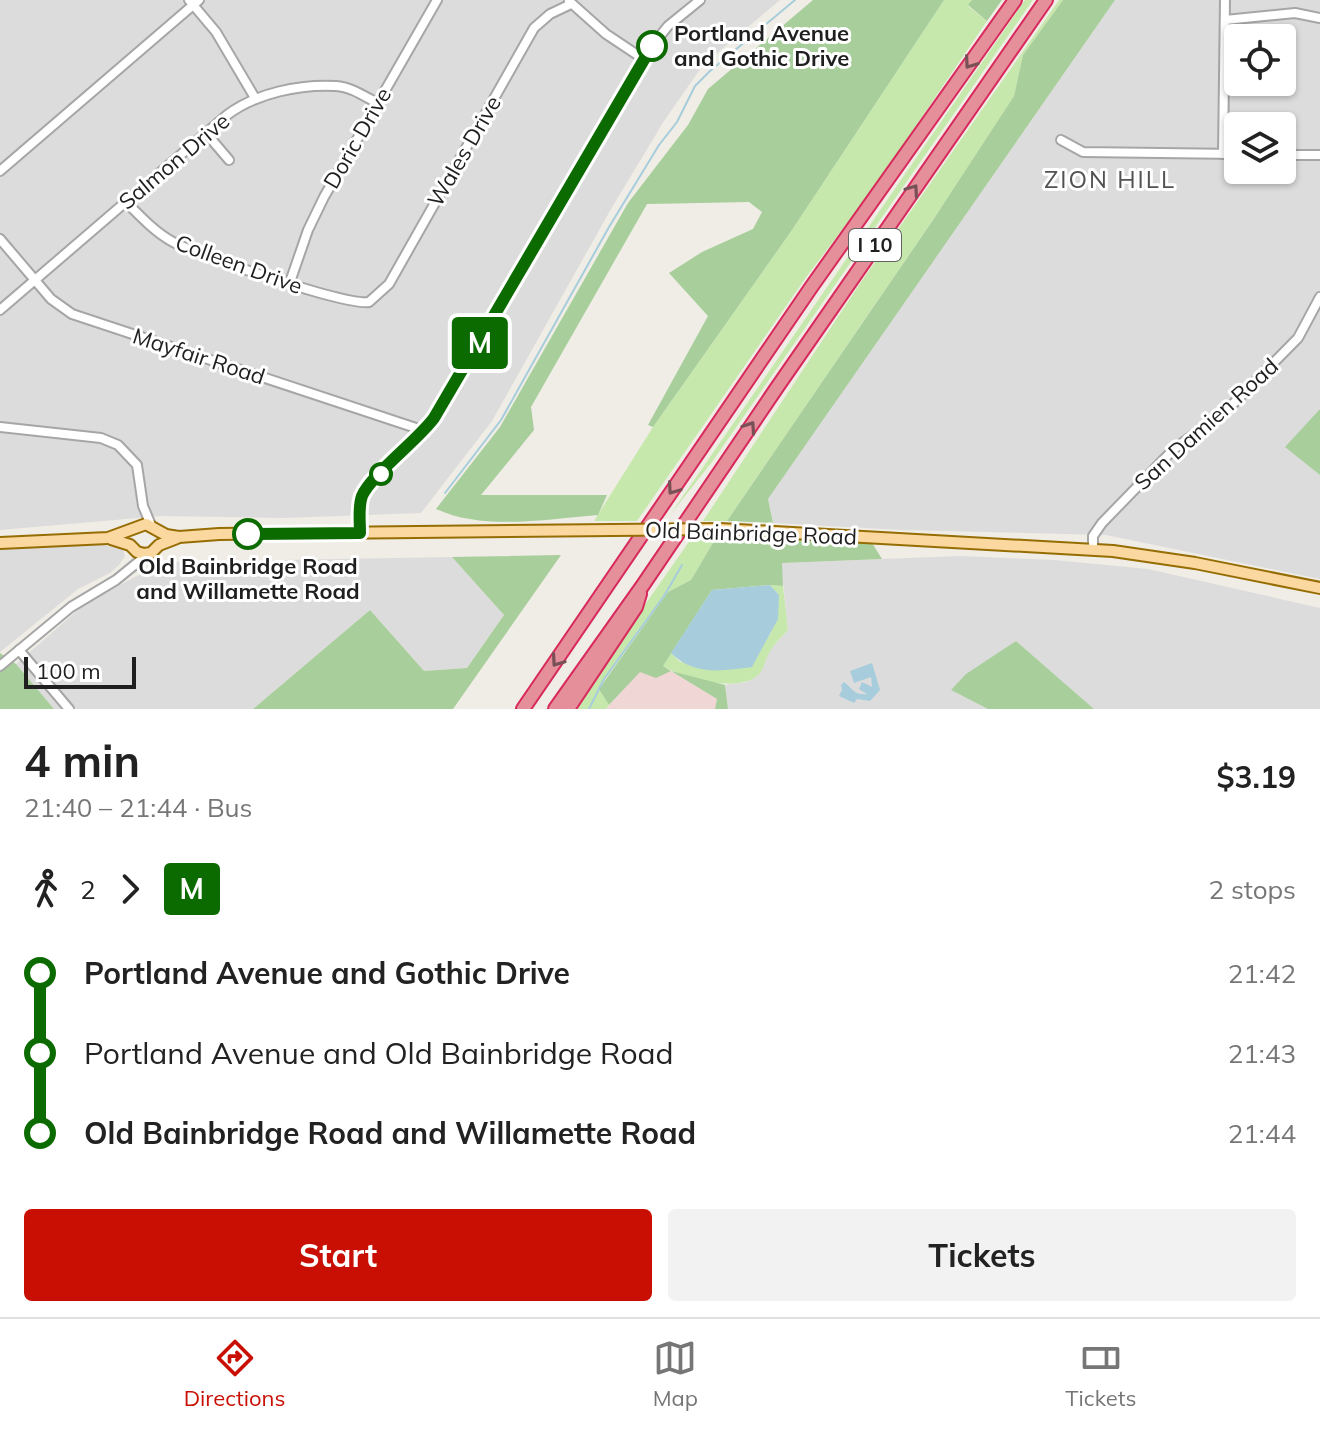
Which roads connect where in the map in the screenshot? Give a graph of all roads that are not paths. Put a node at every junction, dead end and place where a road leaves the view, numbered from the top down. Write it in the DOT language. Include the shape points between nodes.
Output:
graph roads {
  1 [pos="437,0"];
  2 [pos="700,0"];
  3 [pos="1015,0"];
  4 [pos="1046,0"];
  5 [pos="1225,0"];
  6 [pos="194,2"];
  7 [pos="570,2"];
  8 [pos="1320,18"];
  9 [pos="1225,20"];
  10 [pos="642,58"];
  11 [pos="255,98"];
  12 [pos="377,103"];
  13 [pos="206,133"];
  14 [pos="1061,140"];
  15 [pos="1223,154"];
  16 [pos="1296,155"];
  17 [pos="1320,155"];
  18 [pos="229,160"];
  19 [pos="0,171"];
  20 [pos="126,202"];
  21 [pos="0,239"];
  22 [pos="35,280"];
  23 [pos="290,282"];
  24 [pos="1320,297"];
  25 [pos="363,303"];
  26 [pos="0,310"];
  27 [pos="0,427"];
  28 [pos="425,431"];
  29 [pos="143,506"];
  30 [pos="154,528"];
  31 [pos="134,529"];
  32 [pos="360,533"];
  33 [pos="179,537"];
  34 [pos="108,538"];
  35 [pos="0,543"];
  36 [pos="159,545"];
  37 [pos="132,548"];
  38 [pos="1093,549"];
  39 [pos="148,554"];
  40 [pos="126,573"];
  41 [pos="643,585"];
  42 [pos="1320,588"];
  43 [pos="19,650"];
  44 [pos="0,666"];
  45 [pos="69,709"];
  46 [pos="523,709"];
  47 [pos="555,709"];
  48 [pos="568,709"];
  1 -- 12 [label="street, Doric Drive"];
  2 -- 10 [label="street" via="668,26"];
  3 -- 46 [label="highway, I 10, one-way"];
  41 -- 4 [label="highway, I 10, one-way"];
  5 -- 9 [label="street"];
  6 -- 11 [label="street"];
  6 -- 19 [label="street"];
  7 -- 10 [label="street"];
  7 -- 25 [label="street, Wales Drive" via="534,28 389,284 376,299"];
  8 -- 9 [label="street" via="1295,13"];
  9 -- 15 [label="street"];
  10 -- 28 [label="street"];
  11 -- 12 [label="street, Salmon Drive" via="336,86"];
  11 -- 13 [label="street, Salmon Drive"];
  12 -- 23 [label="street, Doric Drive" via="308,230"];
  13 -- 18 [label="street"];
  13 -- 20 [label="street, Salmon Drive"];
  14 -- 15 [label="street" via="1083,152"];
  16 -- 17 [label="street"];
  20 -- 22 [label="street, Salmon Drive"];
  20 -- 23 [label="street, Colleen Drive" via="175,243"];
  21 -- 22 [label="street, Mayfair Road"];
  22 -- 26 [label="street, Salmon Drive"];
  22 -- 28 [label="street, Mayfair Road" via="59,306 83,318"];
  23 -- 25 [label="street, Colleen Drive"];
  24 -- 38 [label="street, San Damien Road" via="1298,338 1226,411 1163,460 1102,523 1093,536"];
  27 -- 29 [label="street" via="110,440 137,465"];
  28 -- 32 [label="street" via="364,492"];
  29 -- 30 [label="street"];
  29 -- 31 [label="street"];
  30 -- 31 [label="main road"];
  30 -- 33 [label="main road, Old Bainbridge Road"];
  30 -- 36 [label="main road"];
  31 -- 34 [label="main road"];
  31 -- 37 [label="main road"];
  32 -- 33 [label="main road, Old Bainbridge Road"];
  32 -- 38 [label="main road, Old Bainbridge Road, bridge" via="720,529"];
  33 -- 36 [label="main road, Old Bainbridge Road"];
  34 -- 35 [label="main road"];
  34 -- 37 [label="main road"];
  36 -- 39 [label="main road, Old Bainbridge Road"];
  37 -- 39 [label="main road"];
  37 -- 40 [label="street"];
  38 -- 42 [label="main road, Old Bainbridge Road"];
  39 -- 40 [label="street"];
  40 -- 43 [label="street" via="81,599"];
  41 -- 47 [label="highway, I 10"];
  41 -- 48 [label="highway" via="636,607"];
  43 -- 44 [label="street"];
  43 -- 45 [label="street"];
}
